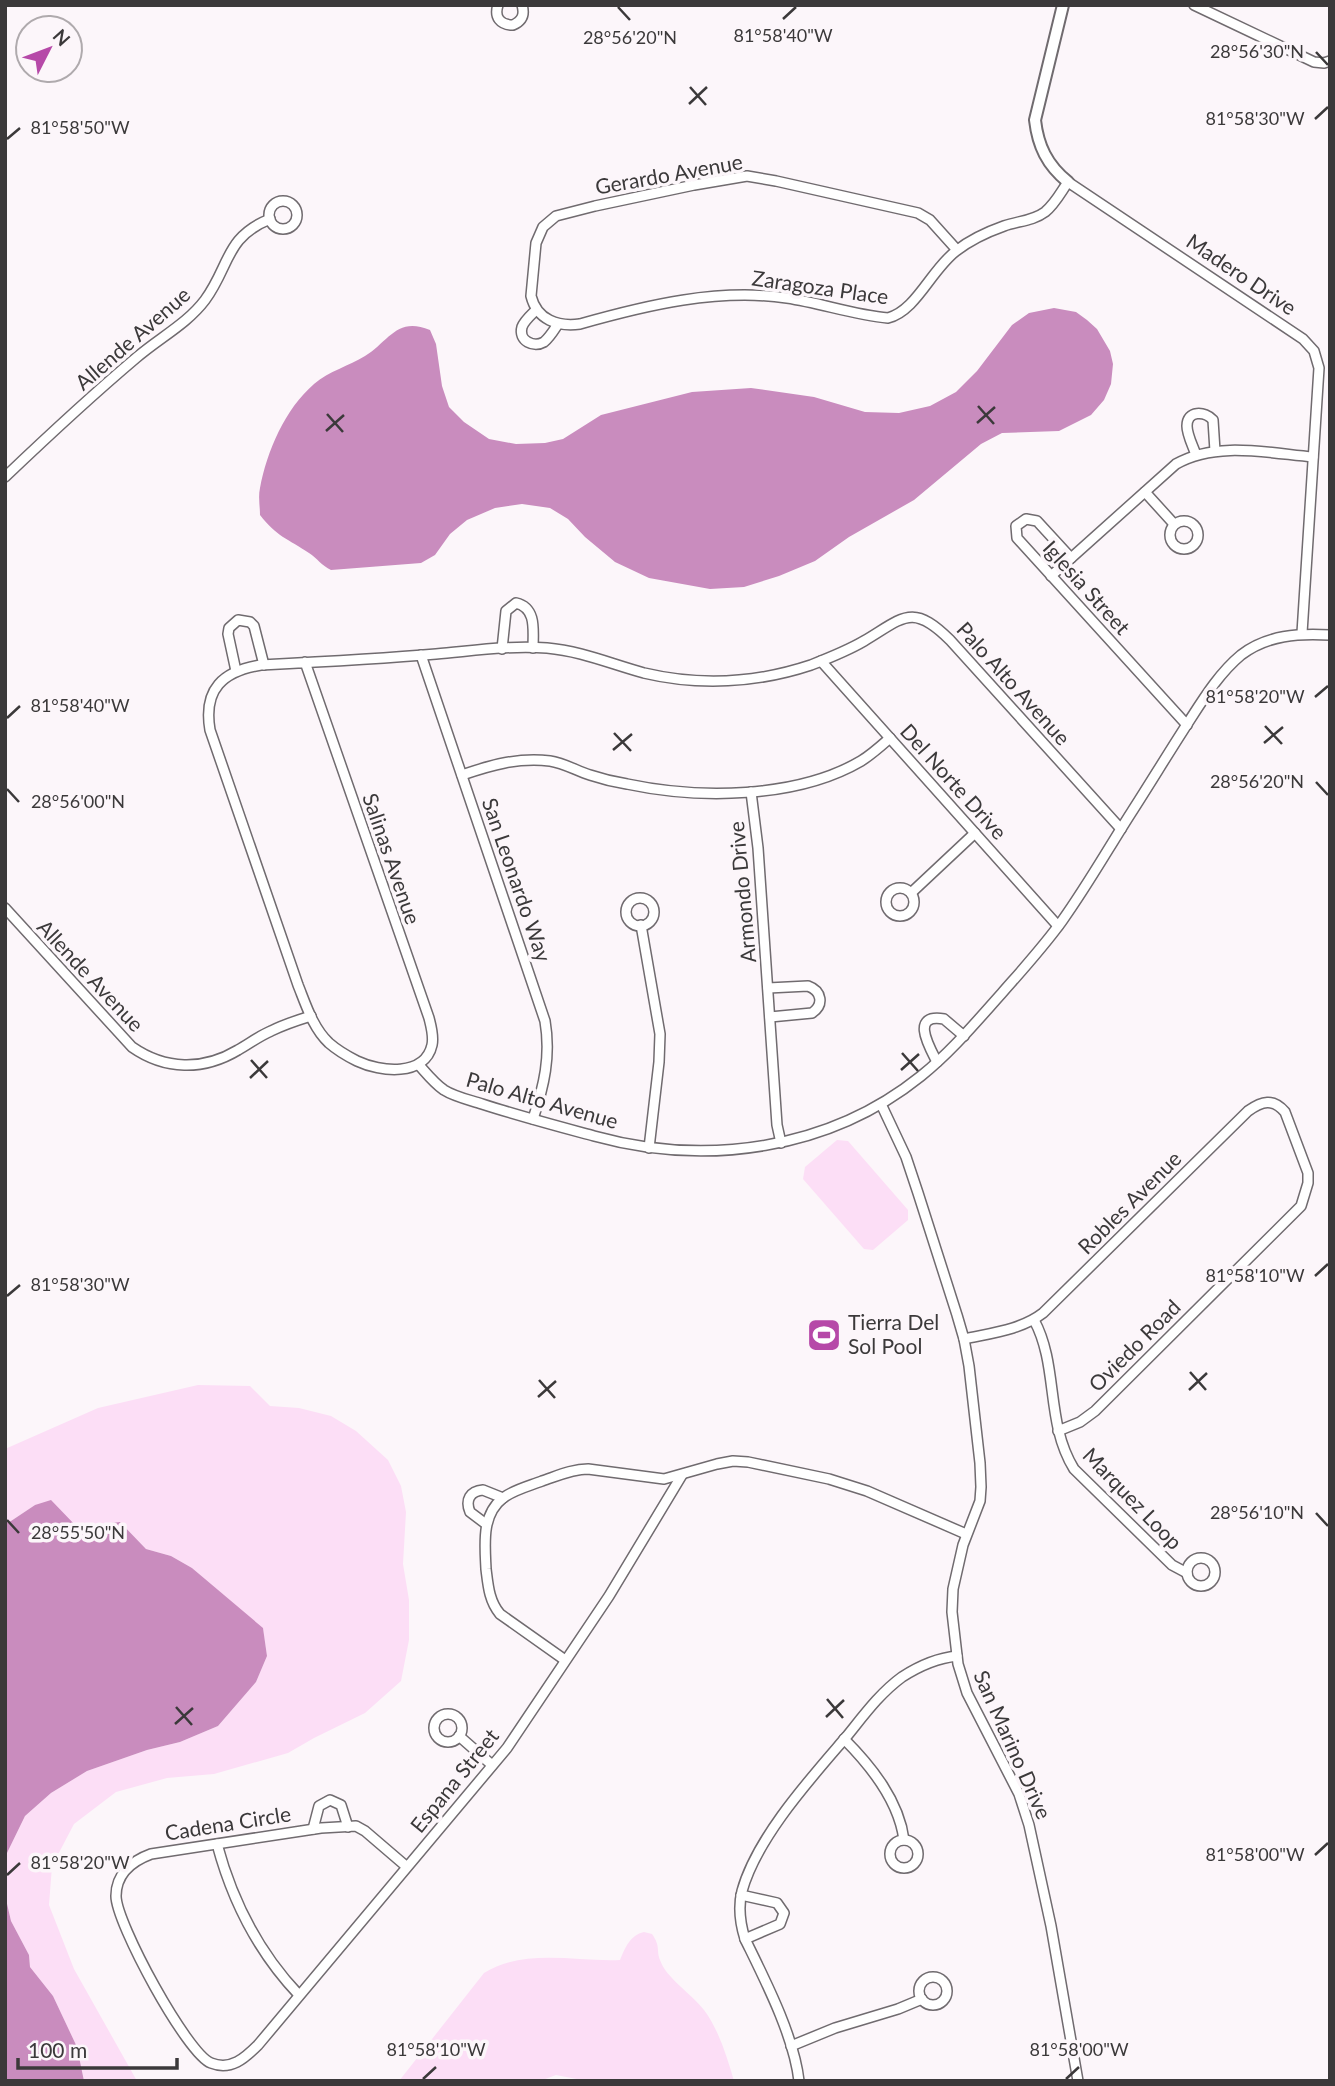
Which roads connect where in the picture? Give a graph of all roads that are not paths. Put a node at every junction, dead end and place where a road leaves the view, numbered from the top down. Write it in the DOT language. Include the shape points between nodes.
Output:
graph roads {
  1 [pos="498,5"];
  2 [pos="522,5"];
  3 [pos="1063,5"];
  4 [pos="1194,5"];
  5 [pos="1330,61"];
  6 [pos="1069,182"];
  7 [pos="270,219"];
  8 [pos="957,250"];
  9 [pos="536,310"];
  10 [pos="558,324"];
  11 [pos="1215,451"];
  12 [pos="1196,455"];
  13 [pos="1313,457"];
  14 [pos="5,477"];
  15 [pos="1145,492"];
  16 [pos="1174,524"];
  17 [pos="1071,558"];
  18 [pos="1051,576"];
  19 [pos="1302,633"];
  20 [pos="1330,635"];
  21 [pos="533,648"];
  22 [pos="502,649"];
  23 [pos="421,655"];
  24 [pos="821,661"];
  25 [pos="305,662"];
  26 [pos="264,665"];
  27 [pos="236,671"];
  28 [pos="1187,725"];
  29 [pos="890,738"];
  30 [pos="462,775"];
  31 [pos="751,792"];
  32 [pos="1121,829"];
  33 [pos="975,833"];
  34 [pos="911,893"];
  35 [pos="5,908"];
  36 [pos="641,925"];
  37 [pos="1058,926"];
  38 [pos="768,988"];
  39 [pos="311,1016"];
  40 [pos="770,1017"];
  41 [pos="964,1036"];
  42 [pos="937,1062"];
  43 [pos="419,1065"];
  44 [pos="881,1104"];
  45 [pos="533,1119"];
  46 [pos="1296,1142"];
  47 [pos="781,1143"];
  48 [pos="649,1148"];
  49 [pos="1034,1320"];
  50 [pos="964,1339"];
  51 [pos="1058,1431"];
  52 [pos="682,1475"];
  53 [pos="503,1498"];
  54 [pos="486,1524"];
  55 [pos="966,1534"];
  56 [pos="1187,1573"];
  57 [pos="957,1656"];
  58 [pos="565,1660"];
  59 [pos="459,1736"];
  60 [pos="844,1739"];
  61 [pos="492,1765"];
  62 [pos="348,1826"];
  63 [pos="313,1829"];
  64 [pos="904,1840"];
  65 [pos="218,1843"];
  66 [pos="407,1867"];
  67 [pos="741,1895"];
  68 [pos="745,1938"];
  69 [pos="299,1995"];
  70 [pos="922,1999"];
  71 [pos="791,2046"];
  72 [pos="211,2063"];
  73 [pos="799,2081"];
  74 [pos="1078,2081"];
  1 -- 2 [label="street" via="501,23 513,25 522,18"];
  3 -- 6 [label="street, Madero Drive" via="1035,120 1044,156"];
  4 -- 5 [label="street" via="1314,62"];
  6 -- 8 [label="street, Zaragoza Place" via="1038,216 990,231"];
  6 -- 13 [label="street, Madero Drive" via="1309,344 1319,368"];
  7 -- 14 [label="street, Allende Avenue" via="253,226 233,247 198,309 133,360"];
  8 -- 9 [label="street, Gerardo Avenue" via="918,213 739,177 552,219 536,243 531,296"];
  8 -- 10 [label="street, Zaragoza Place" via="908,307 888,318 790,298 732,295 662,304 580,324"];
  9 -- 10 [label="street, Zaragoza Place"];
  9 -- 10 [label="street, Gerardo Avenue" via="522,325 526,341 534,345 543,342"];
  11 -- 12 [label="street"];
  11 -- 12 [label="street" via="1213,421 1197,413 1187,426"];
  11 -- 13 [label="street"];
  12 -- 15 [label="street" via="1175,464"];
  13 -- 19 [label="street, Madero Drive"];
  15 -- 16 [label="street"];
  15 -- 17 [label="street"];
  17 -- 18 [label="street"];
  17 -- 18 [label="street, Iglesia Street" via="1037,521 1020,522 1017,538"];
  18 -- 28 [label="street, Iglesia Street"];
  19 -- 20 [label="street, Palo Alto Avenue"];
  19 -- 28 [label="street, Palo Alto Avenue" via="1282,636 1243,653 1214,684"];
  21 -- 22 [label="street, Palo Alto Avenue"];
  21 -- 22 [label="street" via="531,613 516,603 506,611"];
  21 -- 24 [label="street, Palo Alto Avenue" via="568,651 693,681 746,680"];
  22 -- 23 [label="street, Palo Alto Avenue"];
  23 -- 25 [label="street, Palo Alto Avenue"];
  23 -- 30 [label="street, San Leonardo Way"];
  24 -- 29 [label="street, Del Norte Drive"];
  24 -- 32 [label="street, Palo Alto Avenue" via="856,646 896,620 926,620 950,640"];
  25 -- 26 [label="street, Palo Alto Avenue"];
  25 -- 43 [label="street, Salinas Avenue" via="429,1018 432,1044"];
  26 -- 27 [label="street, Palo Alto Avenue"];
  26 -- 27 [label="street" via="254,626 238,620 228,634"];
  27 -- 39 [label="street" via="222,680 210,700 210,730"];
  28 -- 32 [label="street, Palo Alto Avenue"];
  29 -- 31 [label="street" via="839,772"];
  29 -- 33 [label="street, Del Norte Drive"];
  30 -- 31 [label="street" via="503,762 552,761 610,780 663,790"];
  30 -- 45 [label="street, San Leonardo Way" via="545,1020 548,1065"];
  31 -- 38 [label="street, Armondo Drive"];
  32 -- 37 [label="street, Palo Alto Avenue"];
  33 -- 34 [label="street"];
  33 -- 37 [label="street, Del Norte Drive"];
  35 -- 39 [label="street, Allende Avenue" via="132,1047 155,1060 208,1064 272,1030"];
  36 -- 48 [label="street" via="660,1034"];
  37 -- 41 [label="street, Palo Alto Avenue"];
  38 -- 40 [label="street, Armondo Drive"];
  38 -- 40 [label="street, Armondo Drive" via="808,986 821,998 812,1013"];
  39 -- 43 [label="street" via="327,1041 356,1061 388,1068"];
  40 -- 47 [label="street, Armondo Drive"];
  41 -- 42 [label="street, Palo Alto Avenue"];
  41 -- 42 [label="street" via="944,1019 926,1024 924,1037"];
  42 -- 44 [label="street, Palo Alto Avenue"];
  43 -- 45 [label="street, Palo Alto Avenue" via="445,1091"];
  44 -- 47 [label="street, Palo Alto Avenue" via="843,1123"];
  44 -- 50 [label="street, San Marino Drive" via="910,1169"];
  45 -- 48 [label="street, Palo Alto Avenue"];
  46 -- 49 [label="street, Robles Avenue" via="1279,1105 1268,1101 1248,1111"];
  46 -- 51 [label="street, Oviedo Road" via="1308,1173 1301,1206 1095,1411"];
  47 -- 48 [label="street, Palo Alto Avenue" via="700,1152"];
  49 -- 50 [label="street, Robles Avenue"];
  49 -- 51 [label="street, Marquez Loop" via="1046,1355"];
  50 -- 55 [label="street, San Marino Drive" via="981,1487"];
  51 -- 56 [label="street, Marquez Loop" via="1074,1469 1172,1565"];
  52 -- 53 [label="street" via="664,1479 578,1469"];
  52 -- 55 [label="street" via="717,1464 748,1462 867,1491"];
  52 -- 58 [label="street, Espana Street"];
  53 -- 54 [label="street"];
  53 -- 54 [label="street" via="483,1490 471,1494 470,1512"];
  54 -- 58 [label="street" via="488,1584 494,1607"];
  55 -- 57 [label="street, San Marino Drive" via="953,1589"];
  57 -- 60 [label="street" via="930,1662 901,1678"];
  57 -- 74 [label="street, San Marino Drive" via="967,1693 1029,1825"];
  58 -- 61 [label="street, Espana Street"];
  59 -- 61 [label="street"];
  60 -- 64 [label="street" via="894,1805"];
  60 -- 67 [label="street" via="782,1816 752,1865"];
  61 -- 66 [label="street, Espana Street"];
  62 -- 63 [label="street, Cadena Circle"];
  62 -- 63 [label="street, Cadena Circle" via="341,1805 330,1800 319,1806"];
  62 -- 66 [label="street, Cadena Circle" via="365,1831"];
  63 -- 65 [label="street, Cadena Circle"];
  65 -- 69 [label="street" via="249,1924 267,1957"];
  65 -- 72 [label="street, Cadena Circle" via="136,1859 118,1882 116,1897 132,1945 172,2015 193,2048"];
  66 -- 69 [label="street, Espana Street"];
  67 -- 68 [label="street"];
  67 -- 68 [label="street" via="777,1903 784,1913 780,1924"];
  68 -- 71 [label="street"];
  69 -- 72 [label="street, Espana Street" via="246,2057 227,2065"];
  70 -- 71 [label="street"];
  71 -- 73 [label="street"];
}
